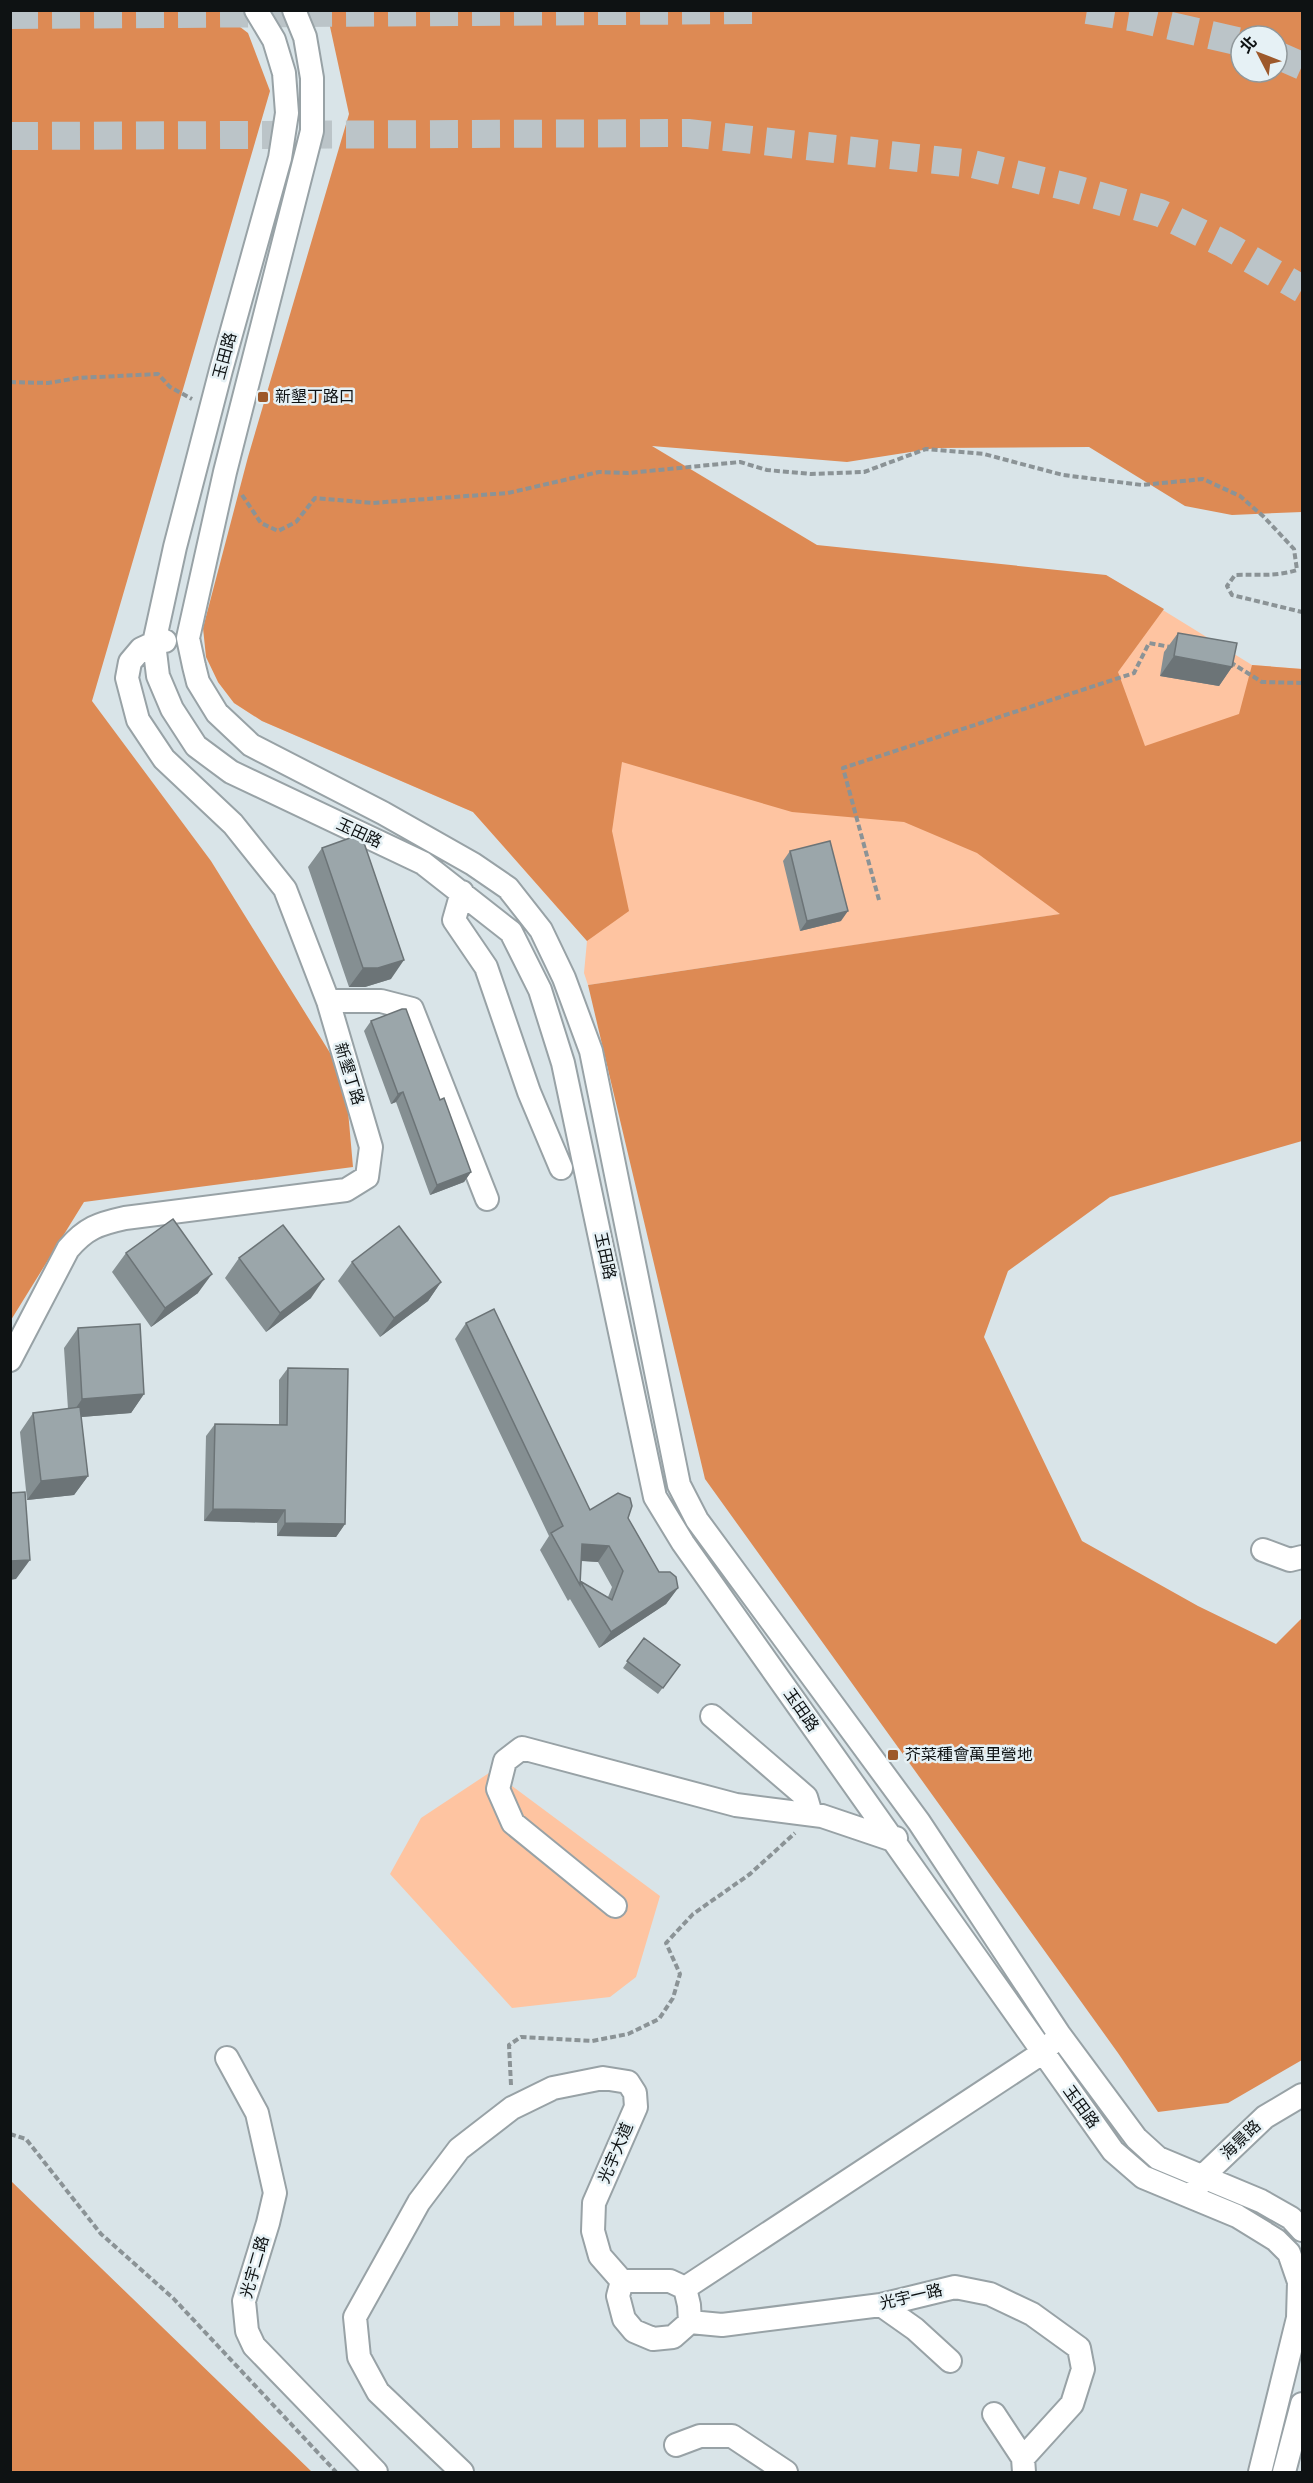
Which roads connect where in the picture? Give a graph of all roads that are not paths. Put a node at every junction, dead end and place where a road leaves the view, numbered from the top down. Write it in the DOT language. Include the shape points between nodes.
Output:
graph roads {
  1 [pos="256,10"];
  2 [pos="294,10"];
  3 [pos="188,638"];
  4 [pos="154,643"];
  5 [pos="462,892"];
  6 [pos="328,1002"];
  7 [pos="561,1168"];
  8 [pos="487,1199"];
  9 [pos="10,1360"];
  10 [pos="1263,1550"];
  11 [pos="1302,1557"];
  12 [pos="712,1716"];
  13 [pos="811,1814"];
  14 [pos="919,1822"];
  15 [pos="893,1840"];
  16 [pos="615,1906"];
  17 [pos="1059,2034"];
  18 [pos="1042,2053"];
  19 [pos="227,2058"];
  20 [pos="1302,2095"];
  21 [pos="1203,2176"];
  22 [pos="1193,2198"];
  23 [pos="1302,2229"];
  24 [pos="622,2281"];
  25 [pos="685,2288"];
  26 [pos="881,2305"];
  27 [pos="690,2322"];
  28 [pos="950,2361"];
  29 [pos="1302,2404"];
  30 [pos="994,2414"];
  31 [pos="676,2445"];
  32 [pos="1024,2465"];
  33 [pos="376,2472"];
  34 [pos="462,2472"];
  35 [pos="786,2472"];
  36 [pos="1260,2472"];
  37 [pos="1284,2472"];
  1 -- 4 [label="street, 玉田路" via="274,40 284,74 287,113 280,158 175,548"];
  2 -- 3 [label="street, 玉田路" via="305,37 312,78 312,131 225,472"];
  3 -- 4 [label="street, 新墾丁路"];
  3 -- 14 [label="street, 玉田路" via="198,682 217,713 250,745 473,864 508,888 541,930 591,1051 679,1485 698,1520"];
  4 -- 5 [label="street, 玉田路" via="158,676 172,709 196,746 231,772 423,863"];
  4 -- 6 [label="street, 新墾丁路" via="141,649 130,662 127,678 138,720 164,759 233,824 285,889"];
  5 -- 7 [label="street" via="454,920 486,967 529,1092"];
  5 -- 15 [label="street, 玉田路" via="511,932 540,990 557,1042 655,1497 683,1543"];
  6 -- 8 [label="street" via="381,1001 412,1009"];
  6 -- 9 [label="street, 新墾丁路" via="371,1147 367,1177 346,1190 100,1224 81,1234 68,1249"];
  10 -- 11 [label="street" via="1290,1560"];
  12 -- 13 [label="street" via="806,1797"];
  13 -- 15 [label="street"];
  13 -- 16 [label="street" via="736,1805 522,1748 505,1761 498,1789 513,1823"];
  14 -- 15 [label="street"];
  14 -- 17 [label="street, 玉田路"];
  15 -- 18 [label="street, 玉田路"];
  17 -- 18 [label="street"];
  17 -- 21 [label="street, 玉田路" via="1136,2138 1158,2158"];
  18 -- 22 [label="street, 玉田路" via="1113,2151 1143,2177"];
  18 -- 25 [label="street"];
  19 -- 33 [label="street, 光宇二路" via="257,2113 275,2193 244,2301 247,2331 254,2346"];
  20 -- 21 [label="street, 海景路" via="1265,2117"];
  21 -- 22 [label="street, 海景路"];
  21 -- 23 [label="street, 玉田路" via="1261,2201"];
  22 -- 36 [label="street, 玉田路" via="1237,2216 1276,2240 1289,2253 1299,2282 1298,2318"];
  24 -- 25 [label="street" via="670,2281"];
  24 -- 27 [label="street" via="618,2296 624,2319 634,2331 653,2339 673,2337"];
  24 -- 34 [label="street, 光宇大道" via="600,2256 593,2231 594,2204 636,2108 635,2093 628,2082 603,2078 554,2088 512,2108 459,2149 419,2202 355,2317 359,2357 378,2392"];
  25 -- 27 [label="street"];
  26 -- 27 [label="street, 光宇一路" via="722,2325"];
  26 -- 28 [label="street"];
  26 -- 32 [label="street, 光宇一路" via="955,2287 978,2290 1032,2314 1079,2348 1083,2369 1072,2404"];
  29 -- 37 [label="street"];
  30 -- 32 [label="street"];
  31 -- 35 [label="street" via="700,2436 732,2436"];
}
